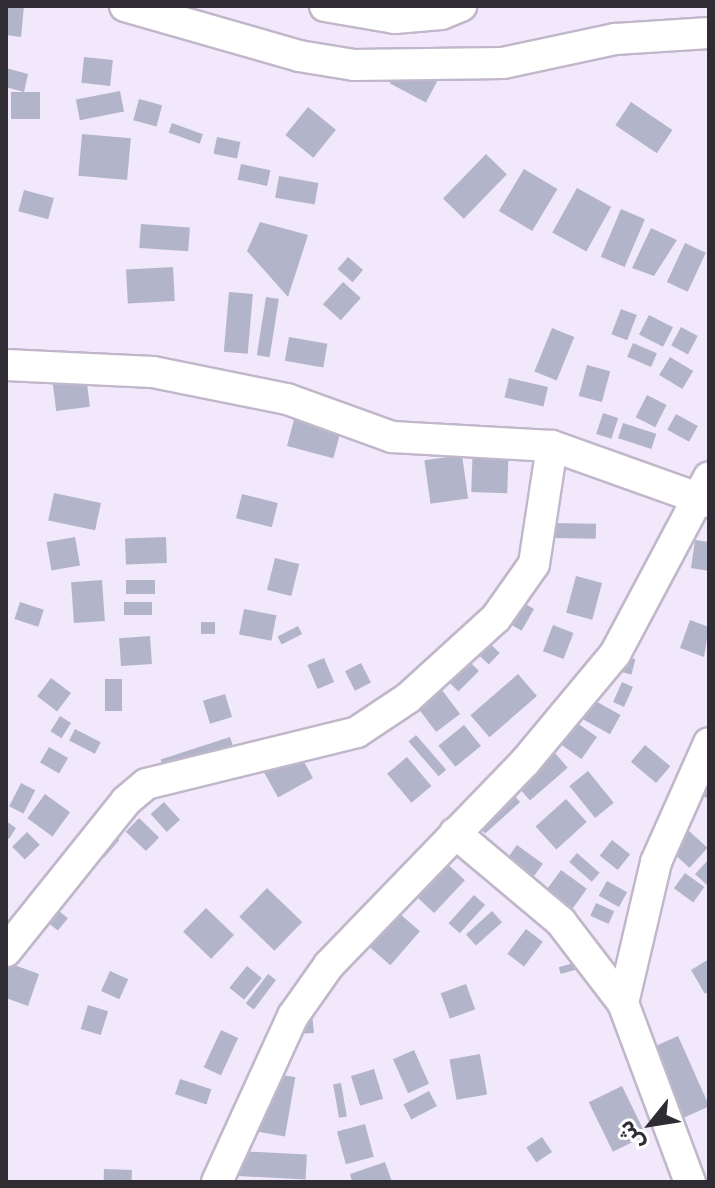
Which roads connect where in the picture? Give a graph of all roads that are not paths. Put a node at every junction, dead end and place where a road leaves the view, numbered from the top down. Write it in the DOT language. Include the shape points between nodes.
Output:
graph roads {
  1 [pos="125,6"];
  2 [pos="325,6"];
  3 [pos="461,6"];
  4 [pos="709,33"];
  5 [pos="6,365"];
  6 [pos="552,446"];
  7 [pos="705,493"];
  8 [pos="709,743"];
  9 [pos="455,833"];
  10 [pos="6,951"];
  11 [pos="623,1003"];
  12 [pos="217,1182"];
  13 [pos="690,1182"];
  1 -- 4 [label="street" via="299,56 354,65 503,63 615,39"];
  2 -- 3 [label="street" via="395,18 441,14"];
  5 -- 6 [label="street" via="153,372 287,399 392,437"];
  6 -- 7 [label="street"];
  6 -- 10 [label="street" via="534,564 496,618 408,698 357,732 146,784 117,812"];
  7 -- 9 [label="street" via="615,654 525,762"];
  8 -- 11 [label="street" via="656,862"];
  9 -- 11 [label="street" via="561,922"];
  9 -- 12 [label="street" via="329,965 293,1016"];
  11 -- 13 [label="street"];
}
